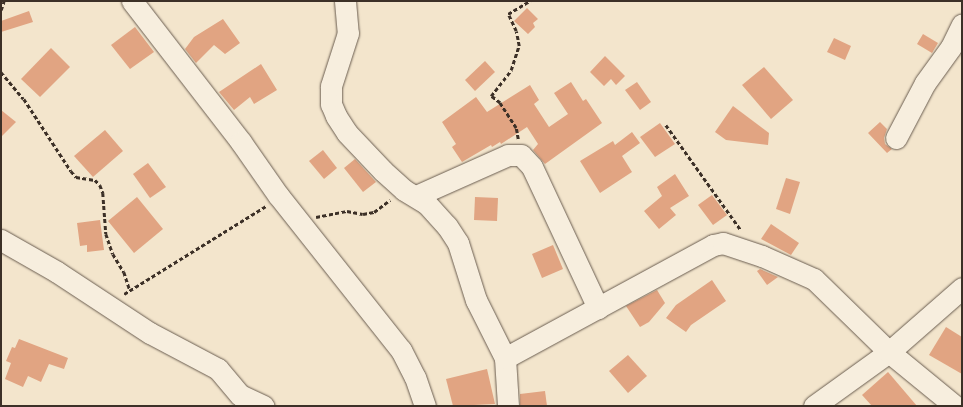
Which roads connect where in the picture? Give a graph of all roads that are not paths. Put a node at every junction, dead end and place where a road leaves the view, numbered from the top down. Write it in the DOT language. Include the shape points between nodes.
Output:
graph roads {
  1 [pos="132,1"];
  2 [pos="345,1"];
  3 [pos="962,24"];
  4 [pos="896,138"];
  5 [pos="410,193"];
  6 [pos="1,240"];
  7 [pos="962,288"];
  8 [pos="598,308"];
  9 [pos="889,352"];
  10 [pos="505,358"];
  11 [pos="264,406"];
  12 [pos="425,406"];
  13 [pos="508,406"];
  14 [pos="814,406"];
  15 [pos="955,406"];
  1 -- 12 [label="street" via="278,195 401,350"];
  2 -- 5 [label="street" via="348,33 331,86 332,104 347,133"];
  3 -- 4 [label="street"];
  5 -- 8 [label="street" via="508,155 520,155 532,167"];
  5 -- 10 [label="street" via="447,226 458,244 476,300"];
  6 -- 11 [label="street" via="57,272 150,333 218,369 240,395"];
  7 -- 9 [label="street"];
  8 -- 9 [label="street" via="713,245 729,244 814,279"];
  8 -- 10 [label="street"];
  9 -- 14 [label="street"];
  9 -- 15 [label="street"];
  10 -- 13 [label="street"];
}
